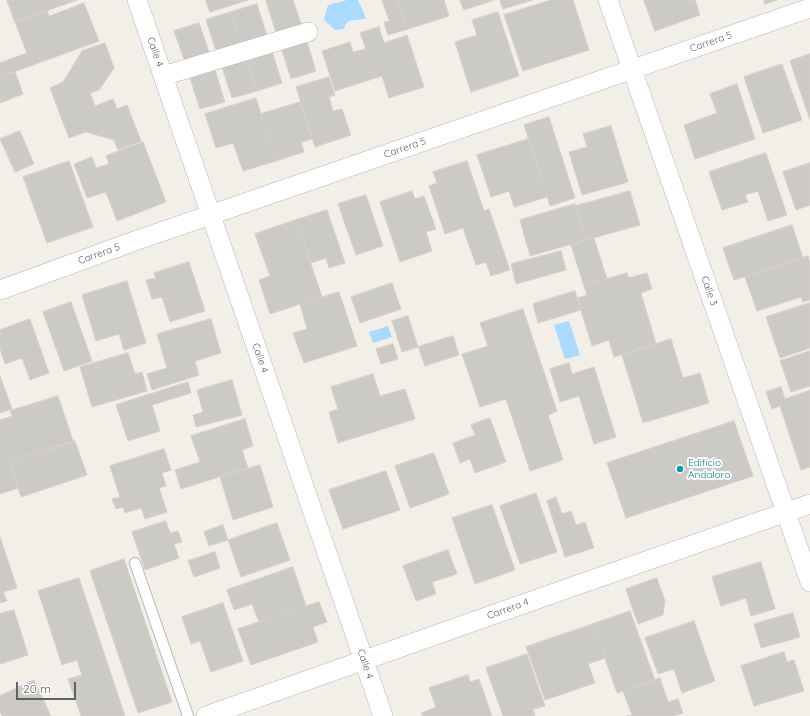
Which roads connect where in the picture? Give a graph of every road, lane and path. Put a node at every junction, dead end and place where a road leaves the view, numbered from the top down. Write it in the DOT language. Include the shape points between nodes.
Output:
graph roads {
  1 [pos="137,0"];
  2 [pos="608,0"];
  3 [pos="810,8"];
  4 [pos="308,32"];
  5 [pos="632,69"];
  6 [pos="164,76"];
  7 [pos="211,215"];
  8 [pos="0,290"];
  9 [pos="810,504"];
  10 [pos="786,512"];
  11 [pos="135,563"];
  12 [pos="810,582"];
  13 [pos="364,660"];
  14 [pos="188,716"];
  15 [pos="206,716"];
  16 [pos="383,716"];
  1 -- 6 [label="street, Calle 4"];
  2 -- 5 [label="street, Calle 3"];
  3 -- 5 [label="street, Carrera 5"];
  4 -- 6 [label="street"];
  5 -- 7 [label="street, Carrera 5"];
  5 -- 10 [label="street, Calle 3"];
  6 -- 7 [label="street, Calle 4"];
  7 -- 8 [label="street, Carrera 5"];
  7 -- 13 [label="street, Calle 4"];
  9 -- 10 [label="street, Carrera 4"];
  10 -- 12 [label="street, Calle 3"];
  10 -- 13 [label="street, Carrera 4"];
  11 -- 14 [label="lane"];
  13 -- 15 [label="street, Carrera 4"];
  13 -- 16 [label="street, Calle 4"];
}
